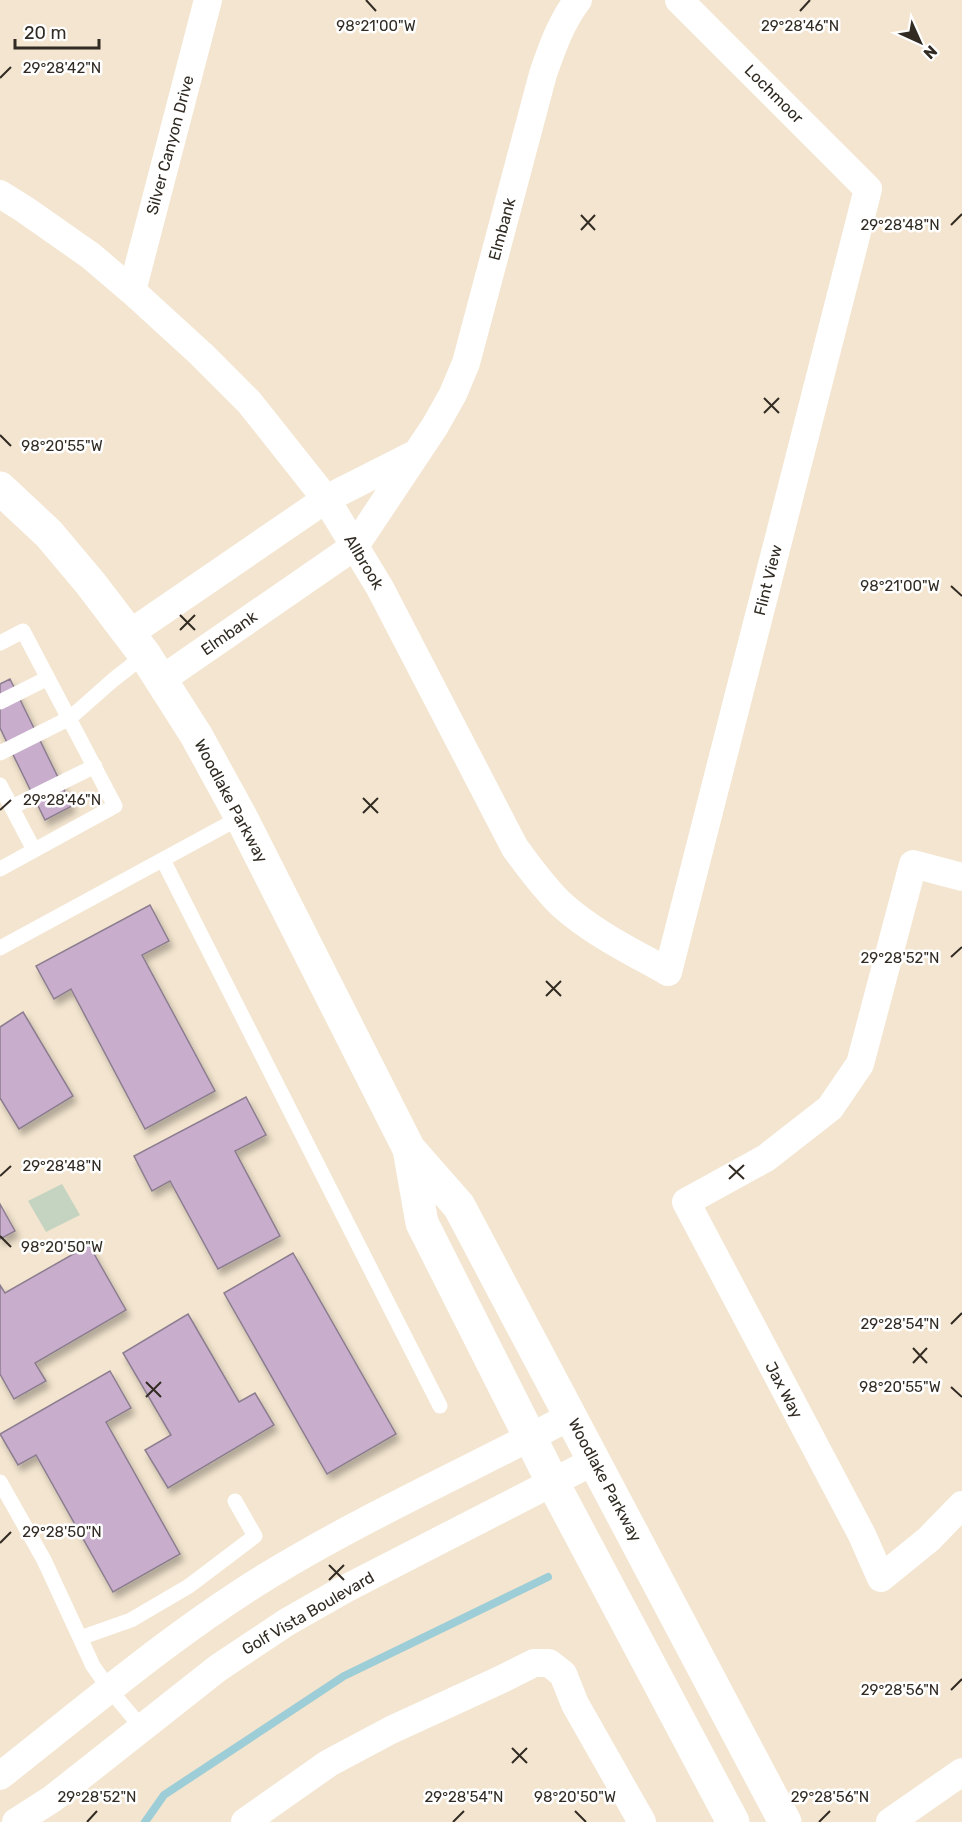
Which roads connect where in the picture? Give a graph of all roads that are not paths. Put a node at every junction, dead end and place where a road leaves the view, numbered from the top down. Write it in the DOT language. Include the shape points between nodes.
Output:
graph roads {
  1 [pos="208,0"];
  2 [pos="578,0"];
  3 [pos="680,0"];
  4 [pos="868,189"];
  5 [pos="0,194"];
  6 [pos="132,291"];
  7 [pos="415,454"];
  8 [pos="0,488"];
  9 [pos="326,499"];
  10 [pos="355,546"];
  11 [pos="0,643"];
  12 [pos="145,656"];
  13 [pos="48,678"];
  14 [pos="0,702"];
  15 [pos="70,718"];
  16 [pos="0,753"];
  17 [pos="95,766"];
  18 [pos="0,785"];
  19 [pos="12,807"];
  20 [pos="241,817"];
  21 [pos="34,850"];
  22 [pos="163,860"];
  23 [pos="0,868"];
  24 [pos="962,877"];
  25 [pos="0,948"];
  26 [pos="668,972"];
  27 [pos="409,1149"];
  28 [pos="440,1406"];
  29 [pos="571,1416"];
  30 [pos="530,1438"];
  31 [pos="594,1461"];
  32 [pos="0,1482"];
  33 [pos="553,1483"];
  34 [pos="235,1501"];
  35 [pos="962,1505"];
  36 [pos="80,1638"];
  37 [pos="110,1690"];
  38 [pos="142,1728"];
  39 [pos="962,1772"];
  40 [pos="0,1776"];
  41 [pos="16,1822"];
  42 [pos="245,1822"];
  43 [pos="642,1822"];
  44 [pos="733,1822"];
  45 [pos="785,1822"];
  46 [pos="890,1822"];
  1 -- 6 [label="street, Silver Canyon Drive"];
  2 -- 7 [label="street, Elmbank" via="551,49 543,74 466,363 453,394"];
  3 -- 4 [label="street, Lochmoor"];
  4 -- 26 [label="street, Flint View"];
  5 -- 6 [label="street, Allbrook" via="91,256"];
  6 -- 9 [label="street, Allbrook" via="249,402"];
  7 -- 9 [label="street, Elmbank"];
  7 -- 10 [label="street, Elmbank"];
  8 -- 12 [label="street, Woodlake Parkway" via="49,534"];
  9 -- 10 [label="street, Allbrook"];
  9 -- 12 [label="street, Elmbank"];
  10 -- 12 [label="street, Elmbank"];
  10 -- 26 [label="street, Allbrook" via="515,848 563,906 603,936"];
  11 -- 13 [label="lane" via="23,631"];
  12 -- 15 [label="lane"];
  12 -- 20 [label="street, Woodlake Parkway" via="196,735"];
  13 -- 14 [label="lane"];
  13 -- 15 [label="lane"];
  15 -- 16 [label="lane"];
  15 -- 17 [label="lane"];
  17 -- 19 [label="lane"];
  17 -- 21 [label="lane" via="115,806"];
  18 -- 19 [label="lane"];
  19 -- 21 [label="lane"];
  20 -- 22 [label="lane"];
  20 -- 27 [label="street, Woodlake Parkway"];
  21 -- 23 [label="lane"];
  22 -- 25 [label="lane"];
  22 -- 28 [label="lane"];
  24 -- 35 [label="street, Jax Way" via="913,864 860,1064 830,1108 766,1158 686,1202 881,1578 929,1539"];
  27 -- 29 [label="street, Woodlake Parkway" via="459,1206"];
  27 -- 30 [label="street, Woodlake Parkway" via="422,1223"];
  29 -- 30 [label="street"];
  29 -- 31 [label="street, Woodlake Parkway"];
  30 -- 33 [label="street, Woodlake Parkway"];
  30 -- 37 [label="street" via="338,1534 195,1623"];
  31 -- 33 [label="street, Golf Vista Boulevard"];
  31 -- 45 [label="street, Woodlake Parkway"];
  32 -- 36 [label="lane" via="44,1560"];
  33 -- 38 [label="street, Golf Vista Boulevard" via="287,1622 218,1668"];
  33 -- 44 [label="street, Woodlake Parkway"];
  34 -- 36 [label="lane" via="255,1536 170,1598 131,1620"];
  36 -- 37 [label="lane"];
  37 -- 38 [label="lane"];
  37 -- 40 [label="street"];
  38 -- 41 [label="street, Golf Vista Boulevard" via="52,1799"];
  39 -- 46 [label="street"];
  42 -- 43 [label="street" via="329,1763 534,1663 549,1663 563,1674 575,1704"];
}
